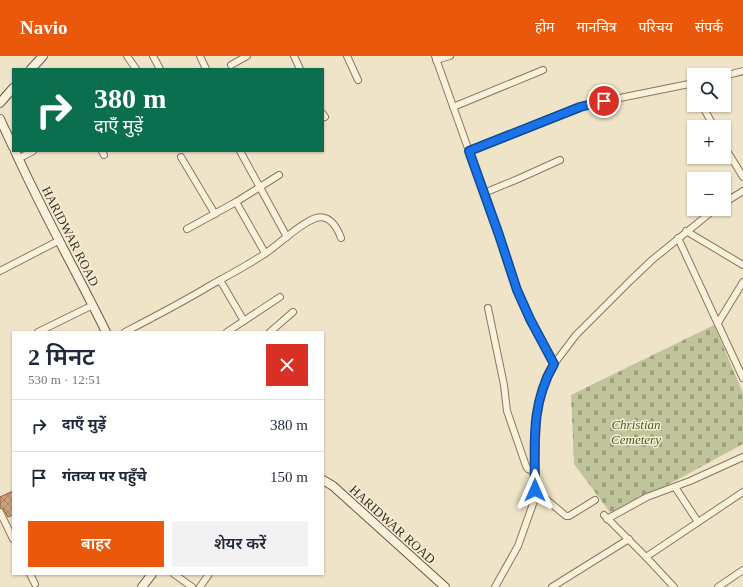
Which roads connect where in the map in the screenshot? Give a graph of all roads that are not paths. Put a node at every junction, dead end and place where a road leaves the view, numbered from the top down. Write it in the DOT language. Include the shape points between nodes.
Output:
graph roads {
  1 [pos="43,56"];
  2 [pos="127,56"];
  3 [pos="153,56"];
  4 [pos="200,56"];
  5 [pos="247,56"];
  6 [pos="294,56"];
  7 [pos="347,56"];
  8 [pos="450,56"];
  9 [pos="436,58"];
  10 [pos="231,65"];
  11 [pos="32,68"];
  12 [pos="135,68"];
  13 [pos="159,68"];
  14 [pos="206,68"];
  15 [pos="300,68"];
  16 [pos="543,70"];
  17 [pos="743,71"];
  18 [pos="731,74"];
  19 [pos="358,80"];
  20 [pos="687,87"];
  21 [pos="12,89"];
  22 [pos="0,102"];
  23 [pos="453,107"];
  24 [pos="0,119"];
  25 [pos="12,145"];
  26 [pos="469,151"];
  27 [pos="29,152"];
  28 [pos="241,152"];
  29 [pos="16,155"];
  30 [pos="181,157"];
  31 [pos="731,157"];
  32 [pos="560,160"];
  33 [pos="279,175"];
  34 [pos="743,177"];
  35 [pos="260,187"];
  36 [pos="484,192"];
  37 [pos="741,194"];
  38 [pos="731,199"];
  39 [pos="236,202"];
  40 [pos="215,214"];
  41 [pos="706,216"];
  42 [pos="187,229"];
  43 [pos="686,231"];
  44 [pos="287,237"];
  45 [pos="341,238"];
  46 [pos="678,238"];
  47 [pos="60,240"];
  48 [pos="265,253"];
  49 [pos="743,265"];
  50 [pos="0,271"];
  51 [pos="220,280"];
  52 [pos="743,282"];
  53 [pos="280,297"];
  54 [pos="93,305"];
  55 [pos="488,308"];
  56 [pos="293,312"];
  57 [pos="244,321"];
  58 [pos="718,323"];
  59 [pos="40,331"];
  60 [pos="106,331"];
  61 [pos="127,331"];
  62 [pos="229,331"];
  63 [pos="271,331"];
  64 [pos="554,364"];
  65 [pos="743,378"];
  66 [pos="743,457"];
  67 [pos="535,472"];
  68 [pos="324,481"];
  69 [pos="675,486"];
  70 [pos="535,490"];
  71 [pos="743,492"];
  72 [pos="595,500"];
  73 [pos="0,512"];
  74 [pos="698,522"];
  75 [pos="12,537"];
  76 [pos="629,540"];
  77 [pos="646,557"];
  78 [pos="743,570"];
  79 [pos="30,575"];
  80 [pos="151,575"];
  81 [pos="175,575"];
  82 [pos="208,575"];
  83 [pos="35,584"];
  84 [pos="142,587"];
  85 [pos="192,587"];
  86 [pos="200,587"];
  87 [pos="445,587"];
  88 [pos="495,587"];
  89 [pos="552,587"];
  90 [pos="674,587"];
  91 [pos="718,587"];
  1 -- 11 [label="main road"];
  2 -- 12 [label="street"];
  3 -- 13 [label="street"];
  4 -- 14 [label="street"];
  5 -- 10 [label="street"];
  6 -- 15 [label="street"];
  7 -- 19 [label="street"];
  8 -- 9 [label="street"];
  9 -- 23 [label="street"];
  16 -- 23 [label="street"];
  17 -- 18 [label="street"];
  20 -- 26 [label="street" via="590,104"];
  21 -- 22 [label="main road"];
  23 -- 26 [label="street"];
  24 -- 25 [label="main road"];
  26 -- 36 [label="street"];
  27 -- 29 [label="street"];
  28 -- 35 [label="street"];
  29 -- 47 [label="main road, HARIDWAR ROAD"];
  30 -- 40 [label="street"];
  31 -- 34 [label="street"];
  32 -- 36 [label="street"];
  33 -- 35 [label="street"];
  35 -- 39 [label="street"];
  35 -- 44 [label="street"];
  36 -- 64 [label="street" via="522,303"];
  37 -- 38 [label="street"];
  39 -- 40 [label="street"];
  39 -- 48 [label="street"];
  40 -- 42 [label="street"];
  41 -- 43 [label="street"];
  43 -- 46 [label="street"];
  43 -- 49 [label="street"];
  44 -- 45 [label="street" via="307,222 322,217 331,220"];
  44 -- 48 [label="street"];
  46 -- 58 [label="street"];
  46 -- 64 [label="street" via="635,276 576,335"];
  47 -- 50 [label="street"];
  47 -- 54 [label="main road, HARIDWAR ROAD"];
  48 -- 51 [label="street"];
  51 -- 57 [label="street"];
  51 -- 61 [label="street"];
  52 -- 58 [label="street"];
  53 -- 57 [label="street"];
  54 -- 59 [label="street"];
  54 -- 60 [label="main road, HARIDWAR ROAD"];
  55 -- 67 [label="street" via="507,411 526,466 528,470"];
  56 -- 63 [label="street"];
  57 -- 62 [label="street"];
  58 -- 65 [label="street"];
  64 -- 67 [label="street" via="546,377 537,410"];
  66 -- 69 [label="street"];
  67 -- 70 [label="street"];
  68 -- 87 [label="main road, HARIDWAR ROAD"];
  69 -- 74 [label="street"];
  69 -- 76 [label="street" via="606,517"];
  70 -- 72 [label="street" via="566,516"];
  70 -- 88 [label="street" via="534,501 518,546"];
  71 -- 74 [label="street"];
  73 -- 75 [label="street"];
  74 -- 77 [label="street"];
  76 -- 77 [label="street"];
  76 -- 89 [label="street"];
  77 -- 90 [label="street"];
  78 -- 91 [label="street"];
  79 -- 83 [label="street"];
  80 -- 84 [label="main road"];
  81 -- 85 [label="street"];
  82 -- 86 [label="street"];
}
